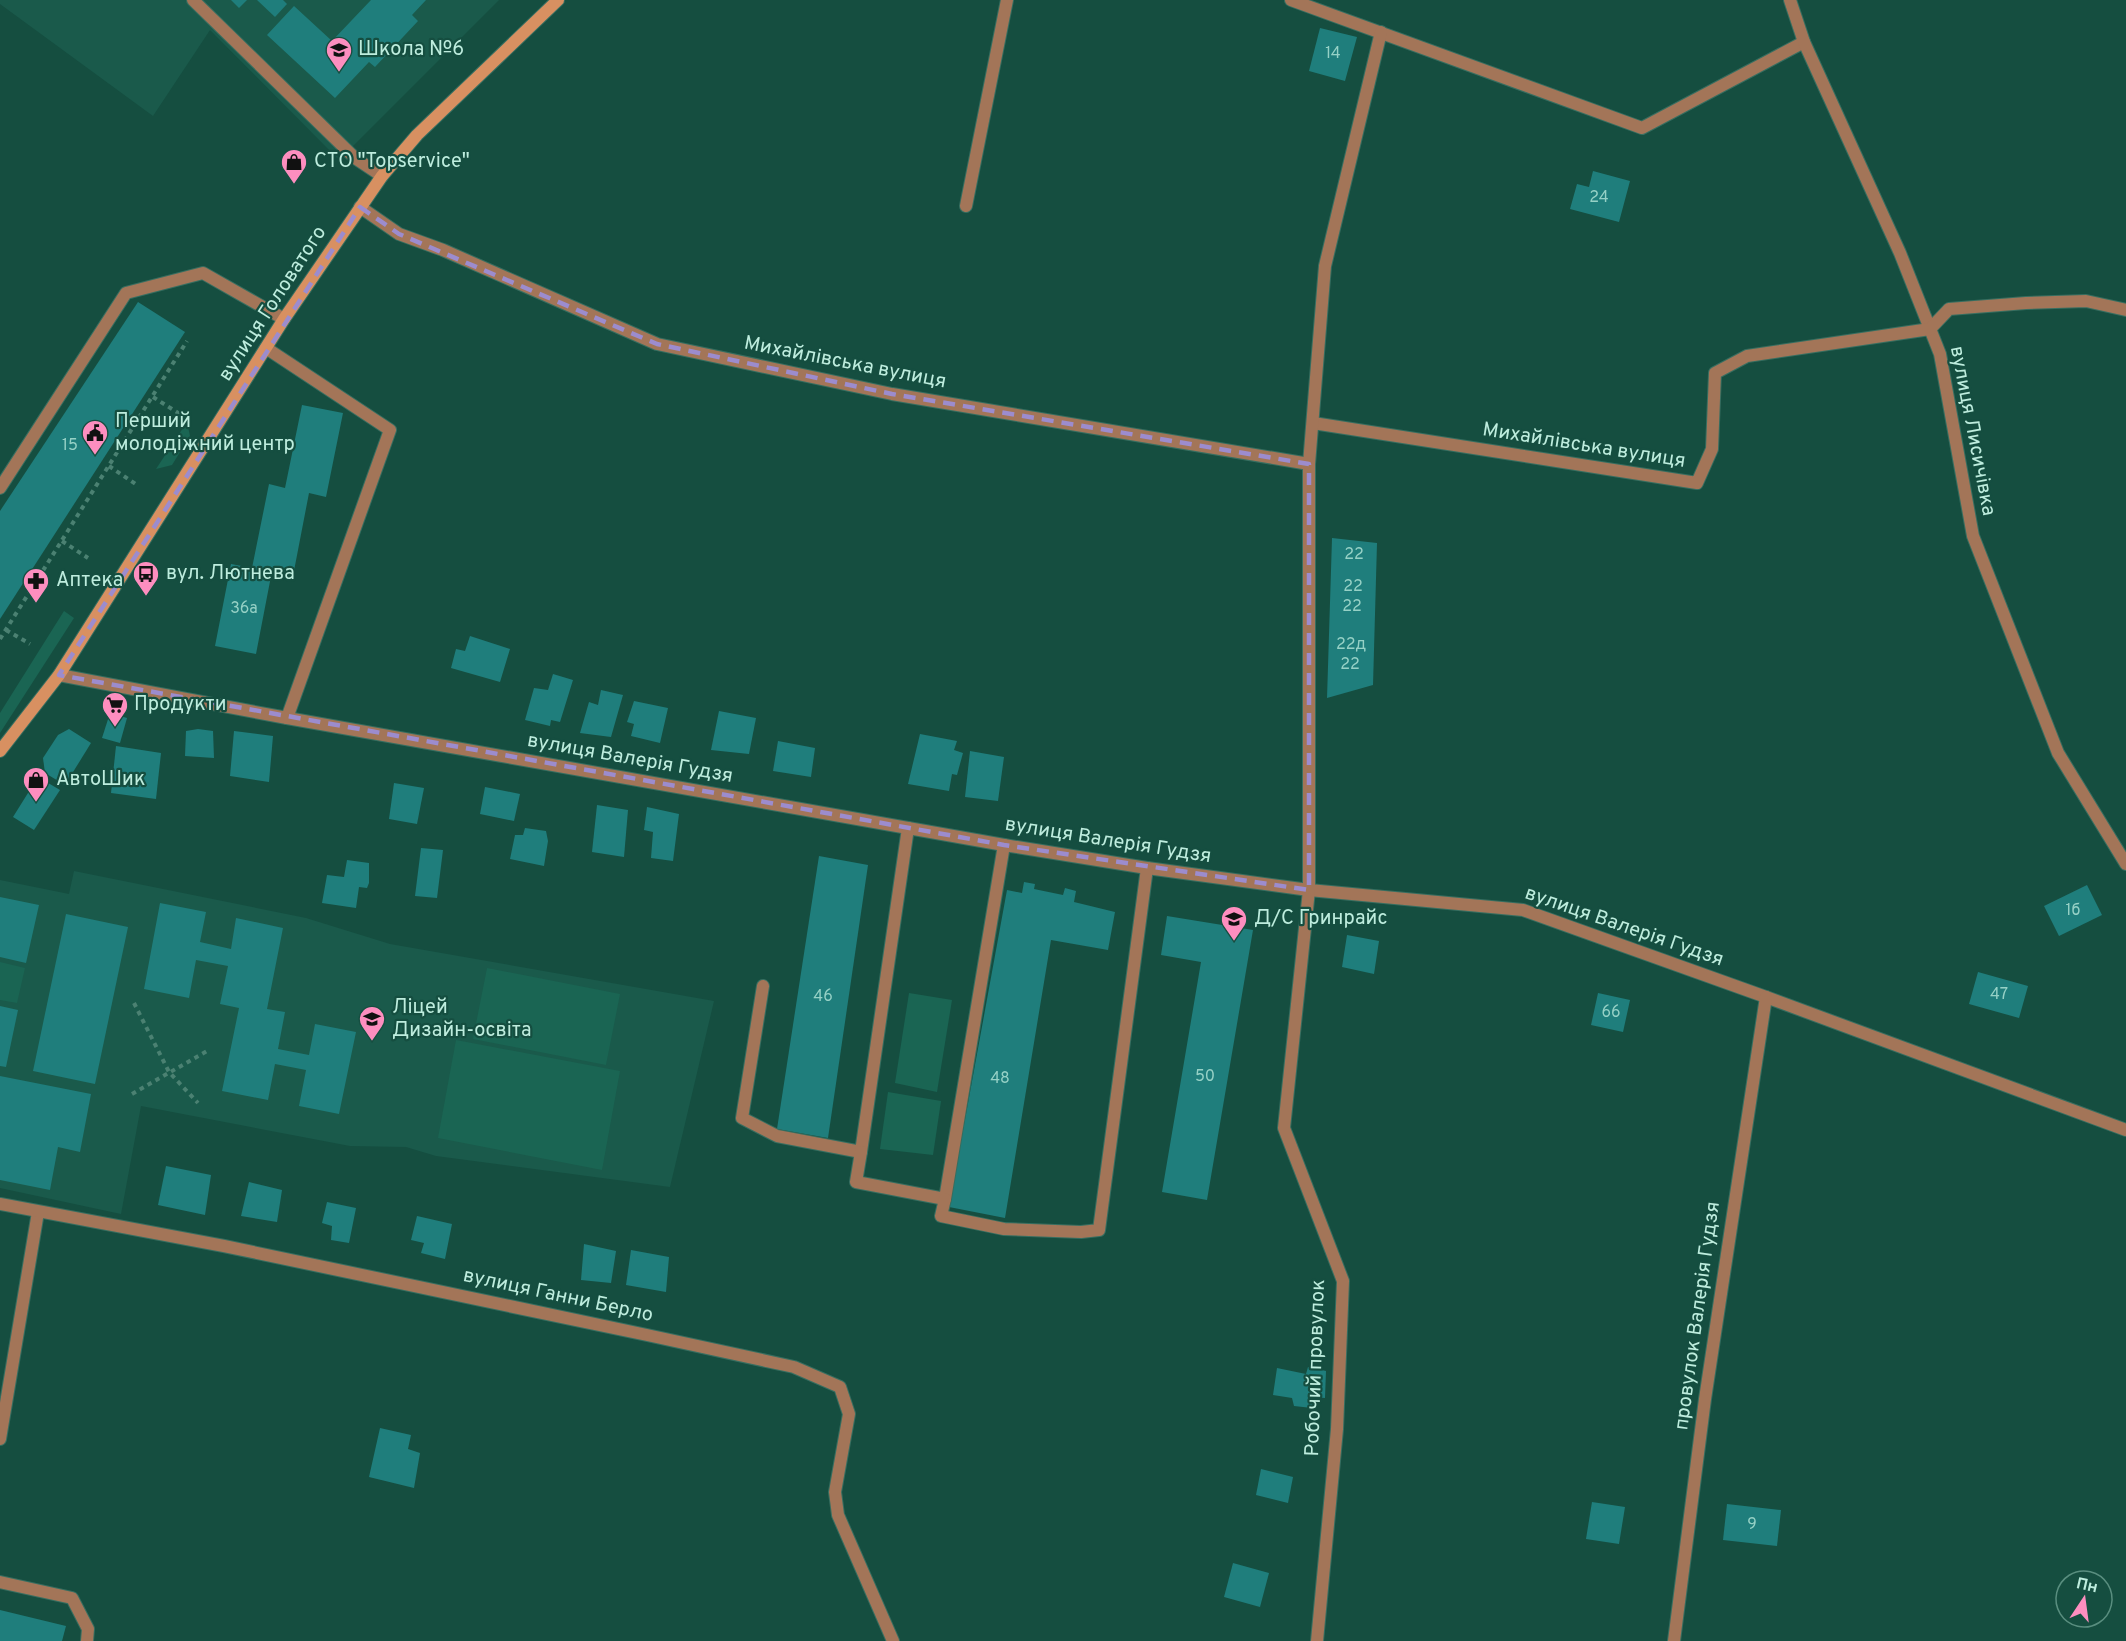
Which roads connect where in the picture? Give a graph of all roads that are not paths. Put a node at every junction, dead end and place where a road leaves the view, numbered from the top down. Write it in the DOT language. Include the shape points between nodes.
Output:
graph roads {
  1 [pos="193,0"];
  2 [pos="558,0"];
  3 [pos="1007,0"];
  4 [pos="1292,0"];
  5 [pos="1790,0"];
  6 [pos="1381,32"];
  7 [pos="1804,42"];
  8 [pos="382,176"];
  9 [pos="966,206"];
  10 [pos="360,207"];
  11 [pos="2126,310"];
  12 [pos="284,319"];
  13 [pos="1930,329"];
  14 [pos="266,348"];
  15 [pos="1312,423"];
  16 [pos="1309,464"];
  17 [pos="0,488"];
  18 [pos="59,675"];
  19 [pos="287,718"];
  20 [pos="0,751"];
  21 [pos="908,828"];
  22 [pos="1004,845"];
  23 [pos="2126,864"];
  24 [pos="1147,868"];
  25 [pos="1309,890"];
  26 [pos="763,986"];
  27 [pos="1766,997"];
  28 [pos="2126,1130"];
  29 [pos="861,1152"];
  30 [pos="945,1198"];
  31 [pos="0,1204"];
  32 [pos="38,1212"];
  33 [pos="0,1439"];
  34 [pos="0,1582"];
  35 [pos="87,1641"];
  36 [pos="893,1641"];
  37 [pos="1317,1641"];
  38 [pos="1674,1641"];
  1 -- 8 [label="street" via="355,158"];
  2 -- 8 [label="main road, вулиця Головатого" via="417,135"];
  3 -- 9 [label="street"];
  4 -- 6 [label="street"];
  5 -- 7 [label="street, вулиця Лисичівка"];
  6 -- 7 [label="street" via="1642,128"];
  6 -- 15 [label="street" via="1325,266"];
  7 -- 13 [label="street, вулиця Лисичівка"];
  8 -- 10 [label="main road, вулиця Головатого"];
  10 -- 12 [label="main road, вулиця Головатого"];
  10 -- 16 [label="street, Михайлівська вулиця" via="399,234 657,344 892,394"];
  11 -- 13 [label="street" via="2086,301 1949,309"];
  12 -- 14 [label="main road, вулиця Головатого"];
  12 -- 17 [label="street" via="203,273 126,292"];
  13 -- 15 [label="street, Михайлівська вулиця" via="1747,356 1715,373 1712,449 1697,483"];
  13 -- 23 [label="street, вулиця Лисичівка" via="1940,354 1973,536 2058,753"];
  14 -- 18 [label="main road, вулиця Головатого"];
  14 -- 19 [label="street" via="390,430"];
  15 -- 16 [label="street"];
  16 -- 25 [label="street, Робочий провулок"];
  18 -- 19 [label="street, вулиця Валерія Гудзя"];
  18 -- 20 [label="main road, вулиця Головатого"];
  19 -- 21 [label="street, вулиця Валерія Гудзя"];
  21 -- 22 [label="street, вулиця Валерія Гудзя"];
  21 -- 29 [label="street"];
  22 -- 24 [label="street, вулиця Валерія Гудзя"];
  22 -- 30 [label="street"];
  24 -- 25 [label="street, вулиця Валерія Гудзя"];
  24 -- 30 [label="street" via="1099,1230 1004,1229 941,1216"];
  25 -- 27 [label="street, вулиця Валерія Гудзя" via="1523,910"];
  25 -- 37 [label="street, Робочий провулок" via="1284,1128 1343,1281 1336,1429"];
  26 -- 29 [label="street" via="742,1118 777,1136"];
  27 -- 28 [label="street, вулиця Валерія Гудзя"];
  27 -- 38 [label="street, провулок Валерія Гудзя" via="1705,1399"];
  29 -- 30 [label="street" via="856,1182"];
  31 -- 32 [label="street, вулиця Ганни Берло"];
  32 -- 33 [label="street"];
  32 -- 36 [label="street, вулиця Ганни Берло" via="224,1245 794,1367 840,1387 849,1414 835,1492 838,1515"];
  34 -- 35 [label="street" via="72,1598 88,1629"];
}
